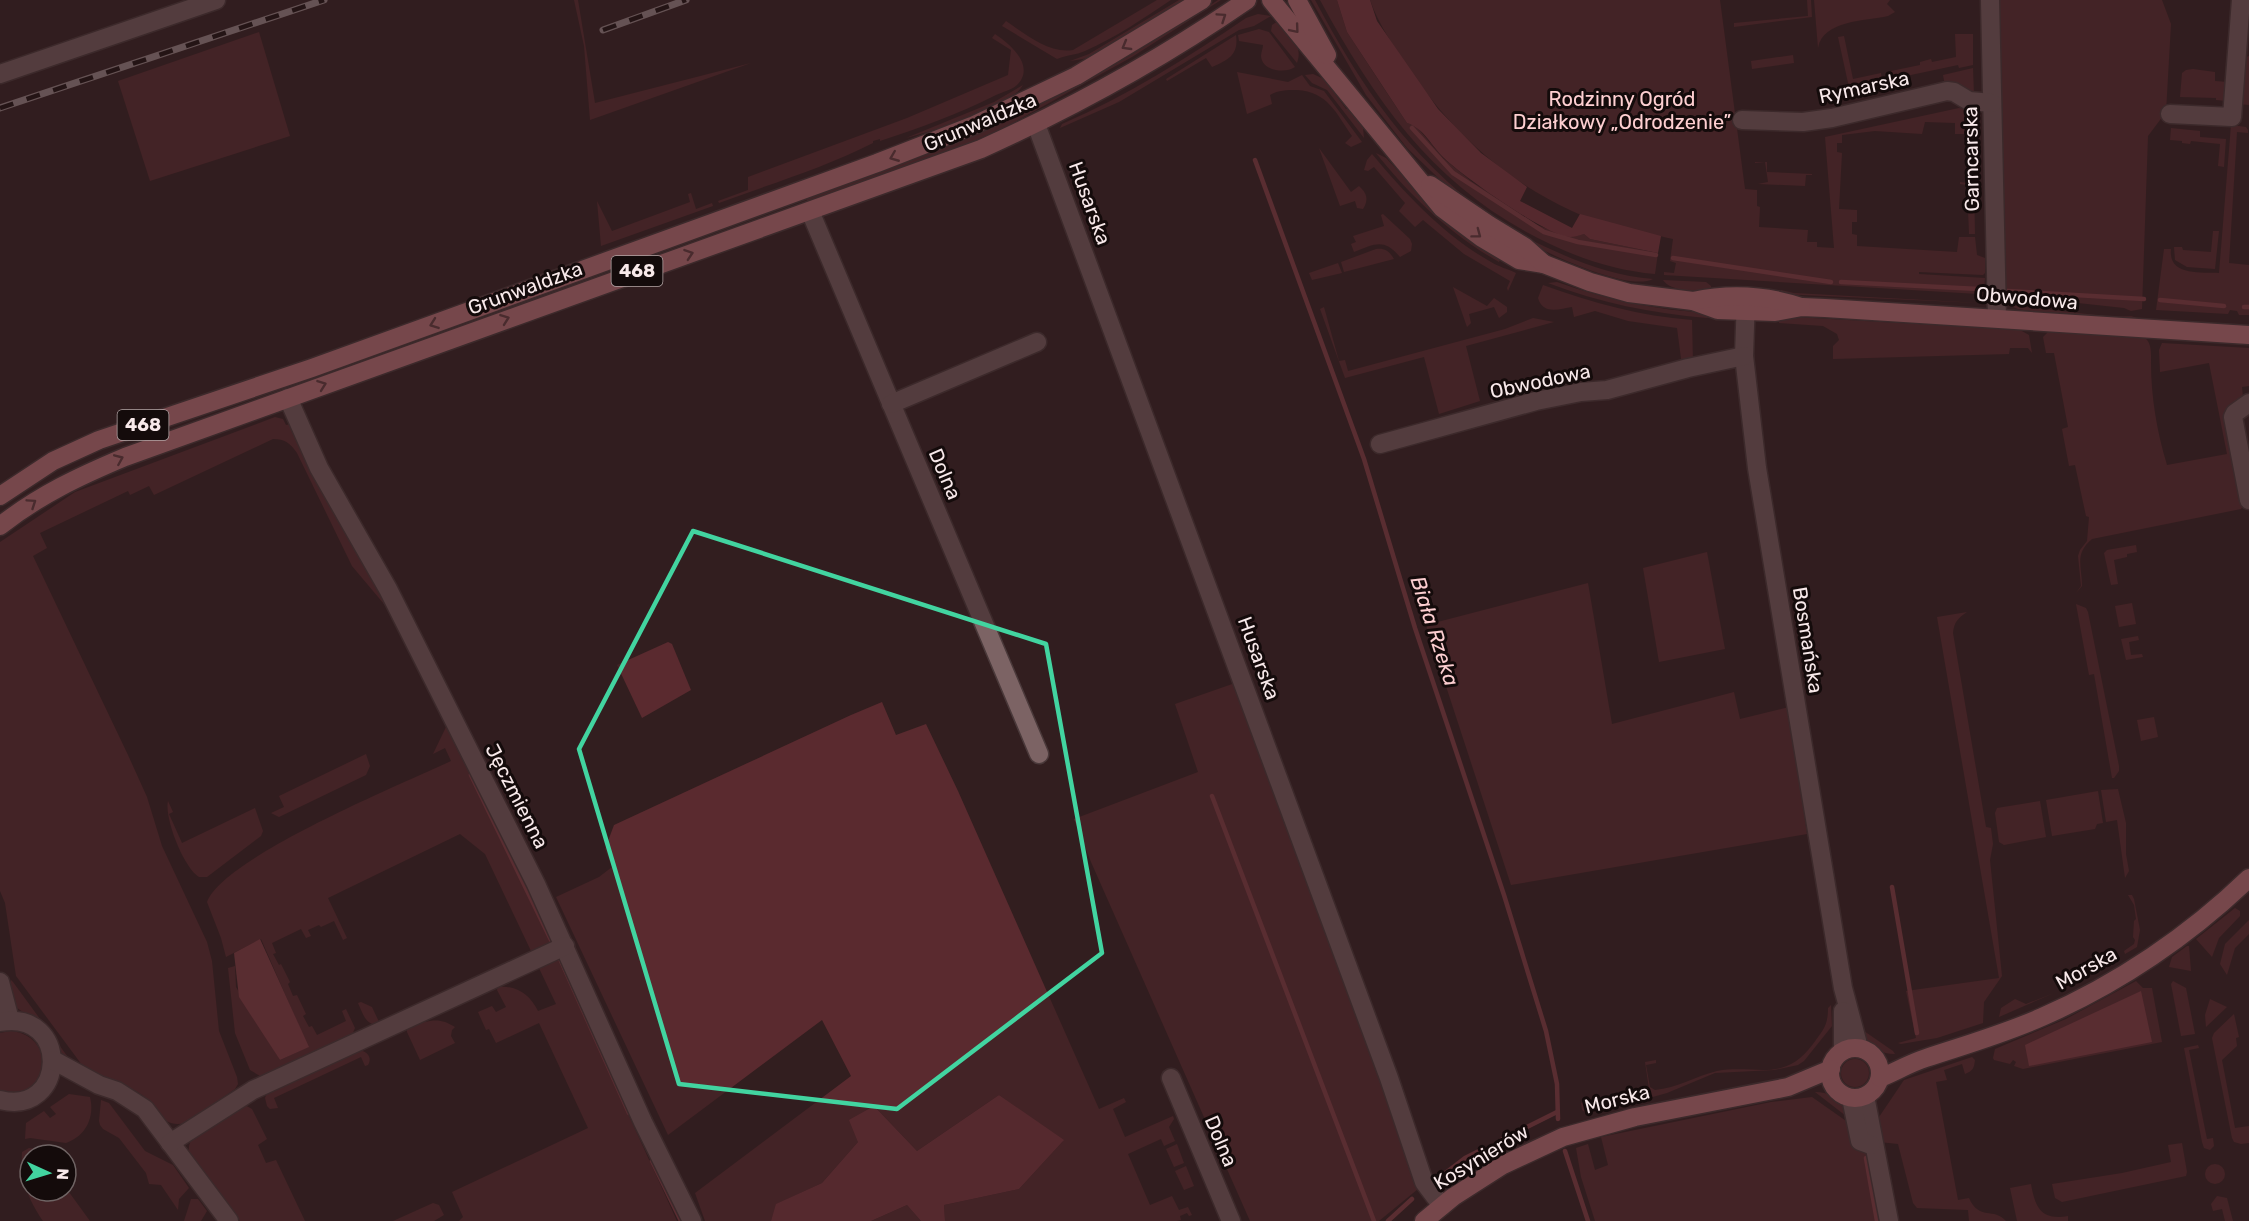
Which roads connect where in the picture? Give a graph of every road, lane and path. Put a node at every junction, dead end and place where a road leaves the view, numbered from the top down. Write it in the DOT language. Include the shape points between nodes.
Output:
graph roads {
  1 [pos="216,0"];
  2 [pos="1202,0"];
  3 [pos="1247,0"];
  4 [pos="1271,0"];
  5 [pos="1297,0"];
  6 [pos="1990,0"];
  7 [pos="2241,0"];
  8 [pos="2243,52"];
  9 [pos="0,74"];
  10 [pos="1344,88"];
  11 [pos="1992,103"];
  12 [pos="2170,114"];
  13 [pos="1742,120"];
  14 [pos="1036,124"];
  15 [pos="810,211"];
  16 [pos="1746,304"];
  17 [pos="1997,318"];
  18 [pos="2249,335"];
  19 [pos="1036,342"];
  20 [pos="1744,356"];
  21 [pos="288,398"];
  22 [pos="2249,403"];
  23 [pos="891,404"];
  24 [pos="1380,444"];
  25 [pos="0,496"];
  26 [pos="2249,500"];
  27 [pos="0,526"];
  28 [pos="1039,754"];
  29 [pos="2249,878"];
  30 [pos="565,946"];
  31 [pos="0,982"];
  32 [pos="5,1021"];
  33 [pos="1851,1050"];
  34 [pos="1876,1059"];
  35 [pos="1923,1059"];
  36 [pos="53,1060"];
  37 [pos="1830,1069"];
  38 [pos="1171,1078"];
  39 [pos="1880,1078"];
  40 [pos="48,1081"];
  41 [pos="99,1085"];
  42 [pos="1788,1087"];
  43 [pos="1835,1088"];
  44 [pos="1858,1097"];
  45 [pos="0,1100"];
  46 [pos="1563,1137"];
  47 [pos="170,1143"];
  48 [pos="1442,1206"];
  49 [pos="229,1221"];
  50 [pos="692,1221"];
  51 [pos="1231,1221"];
  52 [pos="1424,1221"];
  53 [pos="1889,1221"];
  1 -- 9 [label="street"];
  2 -- 25 [label="main road, Grunwaldzka / 468, one-way" via="1076,76 972,126 312,368 99,440 53,461"];
  14 -- 3 [label="main road, Grunwaldzka / 468, one-way" via="1132,74"];
  4 -- 10 [label="main road, Obwodowa, one-way"];
  5 -- 10 [label="main road, Obwodowa"];
  6 -- 11 [label="street, Garncarska"];
  7 -- 8 [label="street"];
  8 -- 12 [label="street" via="2232,117"];
  10 -- 16 [label="main road, Obwodowa" via="1442,207 1519,260 1544,264 1629,292 1694,301 1718,310"];
  11 -- 13 [label="street, Rymarska" via="1969,101 1947,91 1832,118 1803,122"];
  11 -- 17 [label="street, Garncarska"];
  14 -- 15 [label="main road, Grunwaldzka / 468" via="942,164"];
  14 -- 48 [label="street, Husarska" via="1424,1182"];
  21 -- 15 [label="main road, Grunwaldzka / 468, one-way"];
  15 -- 23 [label="street, Dolna"];
  16 -- 17 [label="main road, Obwodowa" via="1775,312 1802,307"];
  16 -- 20 [label="street, Bosmańska"];
  17 -- 18 [label="main road, Obwodowa"];
  19 -- 23 [label="street"];
  20 -- 24 [label="street, Obwodowa" via="1607,390 1536,401"];
  20 -- 33 [label="street, Bosmańska" via="1759,478"];
  27 -- 21 [label="main road, Grunwaldzka / 468, one-way" via="37,498 125,456"];
  21 -- 30 [label="street, Jęczmienna" via="319,468 388,589"];
  22 -- 26 [label="street" via="2233,417"];
  23 -- 28 [label="street, Dolna"];
  29 -- 35 [label="main road, Morska" via="2182,934 2084,997 1992,1037"];
  30 -- 47 [label="street" via="253,1090"];
  30 -- 50 [label="street, Jęczmienna"];
  31 -- 32 [label="street"];
  32 -- 36 [label="street" via="26,1023 40,1031 50,1044"];
  33 -- 34 [label="main road" via="1872,1054"];
  33 -- 37 [label="main road" via="1837,1056"];
  34 -- 35 [label="main road, Morska"];
  34 -- 39 [label="main road"];
  35 -- 39 [label="main road, Morska"];
  36 -- 40 [label="street"];
  36 -- 41 [label="street"];
  37 -- 42 [label="main road, Morska"];
  37 -- 43 [label="main road"];
  38 -- 51 [label="street, Dolna"];
  39 -- 44 [label="main road, Morska" via="1872,1092"];
  40 -- 41 [label="street"];
  40 -- 45 [label="street" via="31,1098 20,1102"];
  41 -- 47 [label="street" via="117,1091 145,1109"];
  42 -- 43 [label="main road, Morska"];
  42 -- 46 [label="main road, Morska" via="1635,1117"];
  43 -- 44 [label="main road" via="1845,1096"];
  44 -- 53 [label="street"];
  46 -- 48 [label="main road, Kosynierów" via="1503,1165"];
  47 -- 49 [label="street"];
  48 -- 52 [label="main road, Kosynierów"];
}
